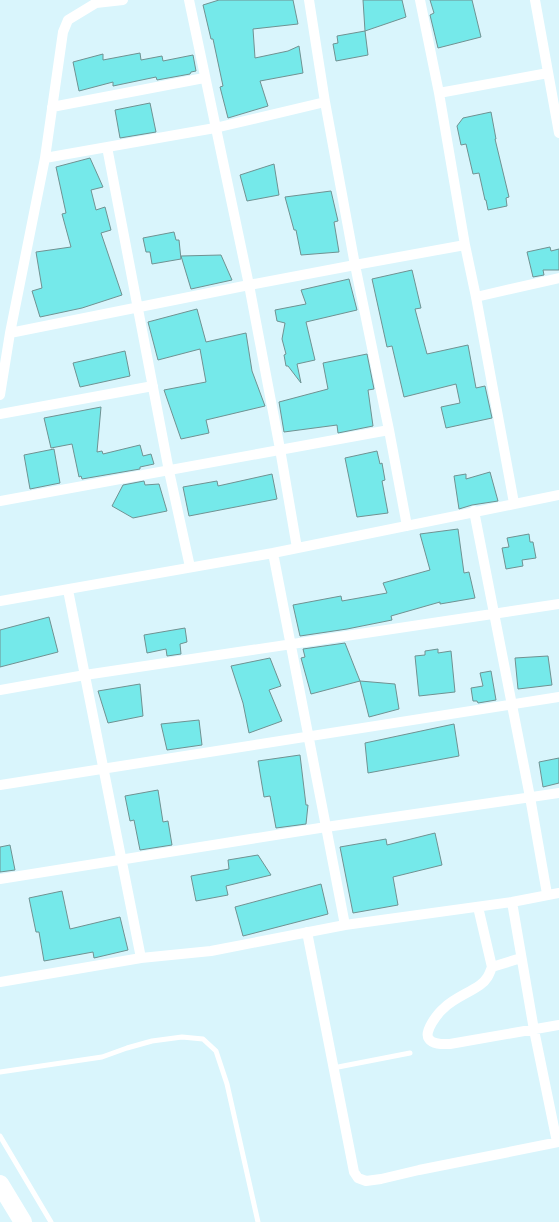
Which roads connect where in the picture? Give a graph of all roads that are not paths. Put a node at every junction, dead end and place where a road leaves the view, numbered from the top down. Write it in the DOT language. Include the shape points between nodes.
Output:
graph roads {
  1 [pos="123,0"];
  2 [pos="189,0"];
  3 [pos="308,0"];
  4 [pos="420,0"];
  5 [pos="535,0"];
  6 [pos="96,1"];
  7 [pos="548,72"];
  8 [pos="204,78"];
  9 [pos="439,93"];
  10 [pos="325,102"];
  11 [pos="52,107"];
  12 [pos="215,128"];
  13 [pos="559,132"];
  14 [pos="107,148"];
  15 [pos="45,158"];
  16 [pos="465,245"];
  17 [pos="355,266"];
  18 [pos="559,278"];
  19 [pos="248,285"];
  20 [pos="476,297"];
  21 [pos="137,307"];
  22 [pos="10,333"];
  23 [pos="153,386"];
  24 [pos="0,396"];
  25 [pos="0,414"];
  26 [pos="389,430"];
  27 [pos="280,449"];
  28 [pos="169,471"];
  29 [pos="559,495"];
  30 [pos="0,501"];
  31 [pos="514,503"];
  32 [pos="474,511"];
  33 [pos="407,526"];
  34 [pos="297,548"];
  35 [pos="273,552"];
  36 [pos="190,567"];
  37 [pos="68,590"];
  38 [pos="0,601"];
  39 [pos="559,604"];
  40 [pos="494,614"];
  41 [pos="290,644"];
  42 [pos="85,675"];
  43 [pos="0,690"];
  44 [pos="559,697"];
  45 [pos="511,703"];
  46 [pos="308,735"];
  47 [pos="104,768"];
  48 [pos="0,785"];
  49 [pos="559,793"];
  50 [pos="530,797"];
  51 [pos="326,827"];
  52 [pos="121,860"];
  53 [pos="0,879"];
  54 [pos="559,893"];
  55 [pos="547,894"];
  56 [pos="512,902"];
  57 [pos="478,907"];
  58 [pos="345,925"];
  59 [pos="307,932"];
  60 [pos="141,958"];
  61 [pos="521,958"];
  62 [pos="492,967"];
  63 [pos="0,982"];
  64 [pos="559,1025"];
  65 [pos="534,1030"];
  66 [pos="410,1053"];
  67 [pos="333,1068"];
  68 [pos="0,1072"];
  69 [pos="0,1136"];
  70 [pos="558,1142"];
  71 [pos="0,1184"];
  72 [pos="23,1222"];
  73 [pos="51,1222"];
  74 [pos="258,1222"];
  1 -- 6 [label="street"];
  2 -- 8 [label="street"];
  3 -- 10 [label="street"];
  4 -- 9 [label="street"];
  5 -- 7 [label="street"];
  6 -- 11 [label="street" via="68,20"];
  7 -- 9 [label="street"];
  7 -- 13 [label="street"];
  8 -- 11 [label="street"];
  8 -- 12 [label="street"];
  9 -- 16 [label="street"];
  10 -- 12 [label="street"];
  10 -- 17 [label="street"];
  11 -- 15 [label="street"];
  12 -- 14 [label="street"];
  12 -- 19 [label="street"];
  14 -- 15 [label="street"];
  14 -- 21 [label="street"];
  15 -- 22 [label="street"];
  16 -- 17 [label="street"];
  16 -- 20 [label="street"];
  17 -- 19 [label="street"];
  17 -- 26 [label="street"];
  18 -- 20 [label="street"];
  19 -- 21 [label="street"];
  19 -- 27 [label="street"];
  20 -- 31 [label="street"];
  21 -- 22 [label="street"];
  21 -- 23 [label="street"];
  22 -- 24 [label="street"];
  23 -- 25 [label="street"];
  23 -- 28 [label="street"];
  26 -- 27 [label="street"];
  26 -- 33 [label="street"];
  27 -- 28 [label="street"];
  27 -- 34 [label="street"];
  28 -- 30 [label="street"];
  28 -- 36 [label="street"];
  29 -- 31 [label="street"];
  31 -- 32 [label="street"];
  32 -- 33 [label="street"];
  32 -- 40 [label="street"];
  33 -- 34 [label="street"];
  34 -- 35 [label="street"];
  35 -- 36 [label="street"];
  35 -- 41 [label="street"];
  36 -- 37 [label="street"];
  37 -- 38 [label="street"];
  37 -- 42 [label="street"];
  39 -- 40 [label="street"];
  40 -- 41 [label="street"];
  40 -- 45 [label="street"];
  41 -- 42 [label="street"];
  41 -- 46 [label="street"];
  42 -- 43 [label="street"];
  42 -- 47 [label="street"];
  44 -- 45 [label="street"];
  45 -- 46 [label="street"];
  45 -- 50 [label="street"];
  46 -- 47 [label="street"];
  46 -- 51 [label="street"];
  47 -- 48 [label="street"];
  47 -- 52 [label="street"];
  49 -- 50 [label="street"];
  50 -- 51 [label="street"];
  50 -- 55 [label="street"];
  51 -- 52 [label="street"];
  51 -- 58 [label="street"];
  52 -- 53 [label="street"];
  52 -- 60 [label="street"];
  54 -- 55 [label="street"];
  55 -- 56 [label="street"];
  56 -- 57 [label="street"];
  56 -- 61 [label="street"];
  57 -- 58 [label="street"];
  57 -- 62 [label="street"];
  58 -- 59 [label="street"];
  59 -- 60 [label="street" via="211,951"];
  59 -- 67 [label="street"];
  60 -- 63 [label="street"];
  61 -- 62 [label="street"];
  61 -- 65 [label="street"];
  62 -- 65 [label="street" via="489,976 480,985 444,1008 430,1025 429,1039 434,1043 450,1044"];
  64 -- 65 [label="street"];
  65 -- 70 [label="street"];
  66 -- 67 [label="lane"];
  67 -- 70 [label="street" via="354,1172 358,1178 366,1181"];
  68 -- 74 [label="lane" via="102,1057 152,1041 182,1037 203,1039 216,1052 227,1084"];
  69 -- 73 [label="lane"];
  71 -- 72 [label="highway"];
}
